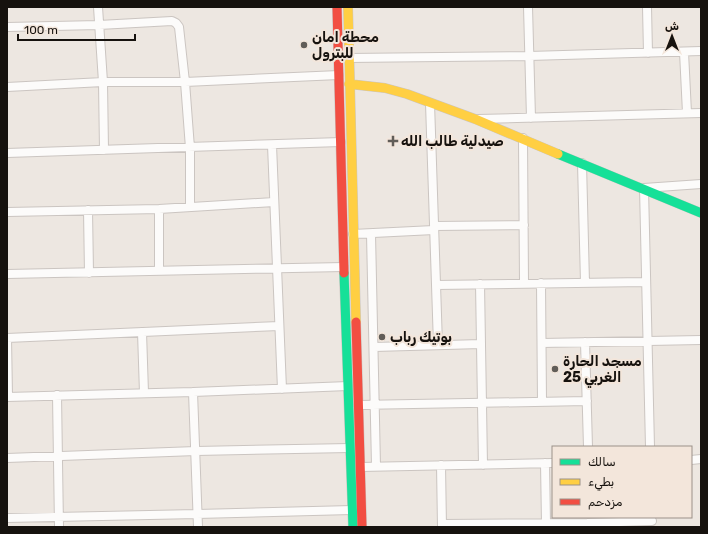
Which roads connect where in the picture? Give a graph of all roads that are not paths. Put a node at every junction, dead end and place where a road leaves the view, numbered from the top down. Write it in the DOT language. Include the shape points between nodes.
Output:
graph roads {
  1 [pos="98,7"];
  2 [pos="337,7"];
  3 [pos="348,7"];
  4 [pos="528,7"];
  5 [pos="647,7"];
  6 [pos="99,25"];
  7 [pos="7,27"];
  8 [pos="684,52"];
  9 [pos="701,52"];
  10 [pos="648,53"];
  11 [pos="530,56"];
  12 [pos="348,58"];
  13 [pos="339,75"];
  14 [pos="103,82"];
  15 [pos="186,82"];
  16 [pos="349,84"];
  17 [pos="7,87"];
  18 [pos="430,102"];
  19 [pos="687,113"];
  20 [pos="701,113"];
  21 [pos="531,118"];
  22 [pos="474,119"];
  23 [pos="523,138"];
  24 [pos="341,142"];
  25 [pos="272,145"];
  26 [pos="190,148"];
  27 [pos="104,150"];
  28 [pos="7,154"];
  29 [pos="582,163"];
  30 [pos="701,184"];
  31 [pos="644,188"];
  32 [pos="274,202"];
  33 [pos="190,207"];
  34 [pos="159,209"];
  35 [pos="88,210"];
  36 [pos="7,212"];
  37 [pos="701,213"];
  38 [pos="524,225"];
  39 [pos="434,228"];
  40 [pos="353,234"];
  41 [pos="371,234"];
  42 [pos="344,267"];
  43 [pos="277,269"];
  44 [pos="159,271"];
  45 [pos="88,273"];
  46 [pos="7,274"];
  47 [pos="585,282"];
  48 [pos="645,282"];
  49 [pos="524,283"];
  50 [pos="541,283"];
  51 [pos="480,284"];
  52 [pos="436,285"];
  53 [pos="279,326"];
  54 [pos="142,332"];
  55 [pos="7,338"];
  56 [pos="701,340"];
  57 [pos="647,341"];
  58 [pos="585,342"];
  59 [pos="542,343"];
  60 [pos="481,344"];
  61 [pos="438,345"];
  62 [pos="374,347"];
  63 [pos="348,386"];
  64 [pos="282,389"];
  65 [pos="193,392"];
  66 [pos="144,393"];
  67 [pos="57,395"];
  68 [pos="7,396"];
  69 [pos="587,401"];
  70 [pos="542,402"];
  71 [pos="481,403"];
  72 [pos="358,405"];
  73 [pos="375,405"];
  74 [pos="588,446"];
  75 [pos="650,446"];
  76 [pos="350,448"];
  77 [pos="196,451"];
  78 [pos="58,457"];
  79 [pos="7,458"];
  80 [pos="549,463"];
  81 [pos="441,465"];
  82 [pos="483,465"];
  83 [pos="376,466"];
  84 [pos="360,467"];
  85 [pos="352,510"];
  86 [pos="197,514"];
  87 [pos="59,517"];
  88 [pos="7,518"];
  89 [pos="652,522"];
  90 [pos="546,523"];
  91 [pos="587,525"];
  92 [pos="442,526"];
  93 [pos="487,526"];
  94 [pos="59,527"];
  95 [pos="198,527"];
  96 [pos="353,527"];
  97 [pos="362,527"];
  1 -- 6 [label="street"];
  2 -- 13 [label="main road"];
  3 -- 12 [label="main road"];
  4 -- 11 [label="street"];
  5 -- 10 [label="street"];
  6 -- 7 [label="street"];
  6 -- 14 [label="street"];
  6 -- 15 [label="street" via="172,21 176,23 179,27"];
  8 -- 9 [label="street"];
  8 -- 10 [label="street"];
  8 -- 19 [label="street"];
  10 -- 11 [label="street"];
  11 -- 12 [label="street"];
  11 -- 21 [label="street"];
  12 -- 16 [label="main road"];
  13 -- 15 [label="street"];
  13 -- 24 [label="main road"];
  14 -- 15 [label="street"];
  14 -- 17 [label="street"];
  14 -- 27 [label="street"];
  15 -- 26 [label="street"];
  16 -- 18 [label="main road" via="385,88"];
  16 -- 40 [label="main road"];
  18 -- 22 [label="main road"];
  18 -- 39 [label="street"];
  19 -- 20 [label="street"];
  19 -- 21 [label="street"];
  21 -- 22 [label="street"];
  22 -- 23 [label="main road"];
  23 -- 29 [label="main road"];
  23 -- 38 [label="street"];
  24 -- 25 [label="street"];
  24 -- 42 [label="main road"];
  25 -- 26 [label="street"];
  25 -- 32 [label="street"];
  26 -- 27 [label="street"];
  26 -- 33 [label="street"];
  27 -- 28 [label="street"];
  29 -- 31 [label="main road"];
  29 -- 47 [label="street"];
  30 -- 31 [label="street"];
  31 -- 37 [label="main road"];
  31 -- 48 [label="street"];
  32 -- 33 [label="street"];
  32 -- 43 [label="street"];
  33 -- 34 [label="street"];
  34 -- 35 [label="street"];
  34 -- 44 [label="street"];
  35 -- 36 [label="street"];
  35 -- 45 [label="street"];
  38 -- 39 [label="street"];
  38 -- 49 [label="street"];
  39 -- 41 [label="street"];
  39 -- 52 [label="street"];
  40 -- 41 [label="street"];
  40 -- 72 [label="main road"];
  41 -- 62 [label="street"];
  42 -- 43 [label="street"];
  42 -- 63 [label="main road"];
  43 -- 44 [label="street"];
  43 -- 53 [label="street"];
  44 -- 45 [label="street"];
  45 -- 46 [label="street"];
  47 -- 48 [label="street"];
  47 -- 50 [label="street"];
  48 -- 57 [label="street"];
  49 -- 50 [label="street"];
  49 -- 51 [label="street"];
  50 -- 59 [label="street"];
  51 -- 52 [label="street"];
  51 -- 60 [label="street"];
  52 -- 61 [label="street"];
  53 -- 54 [label="street"];
  53 -- 64 [label="street"];
  54 -- 55 [label="street"];
  54 -- 66 [label="street"];
  55 -- 68 [label="street"];
  56 -- 57 [label="street"];
  57 -- 58 [label="street"];
  57 -- 75 [label="street"];
  58 -- 59 [label="street"];
  58 -- 69 [label="street"];
  59 -- 70 [label="street"];
  60 -- 61 [label="street"];
  60 -- 71 [label="street"];
  61 -- 62 [label="street"];
  62 -- 73 [label="street"];
  63 -- 64 [label="street"];
  63 -- 76 [label="main road"];
  64 -- 65 [label="street"];
  65 -- 66 [label="street"];
  65 -- 77 [label="street"];
  66 -- 67 [label="street"];
  67 -- 68 [label="street"];
  67 -- 78 [label="street"];
  69 -- 70 [label="street"];
  69 -- 74 [label="street"];
  70 -- 71 [label="street"];
  71 -- 73 [label="street"];
  71 -- 82 [label="street"];
  72 -- 73 [label="street"];
  72 -- 84 [label="main road"];
  73 -- 83 [label="street"];
  76 -- 77 [label="street"];
  76 -- 85 [label="main road"];
  77 -- 78 [label="street"];
  77 -- 86 [label="street"];
  78 -- 79 [label="street"];
  78 -- 87 [label="street"];
  80 -- 82 [label="street"];
  80 -- 90 [label="street"];
  81 -- 82 [label="street"];
  81 -- 83 [label="street"];
  81 -- 92 [label="street"];
  83 -- 84 [label="street"];
  84 -- 97 [label="main road"];
  85 -- 86 [label="street"];
  85 -- 96 [label="main road"];
  86 -- 87 [label="street"];
  86 -- 95 [label="street"];
  87 -- 88 [label="street"];
  87 -- 94 [label="street"];
  89 -- 91 [label="street"];
  90 -- 91 [label="street"];
  90 -- 93 [label="street"];
  92 -- 93 [label="street"];
}
